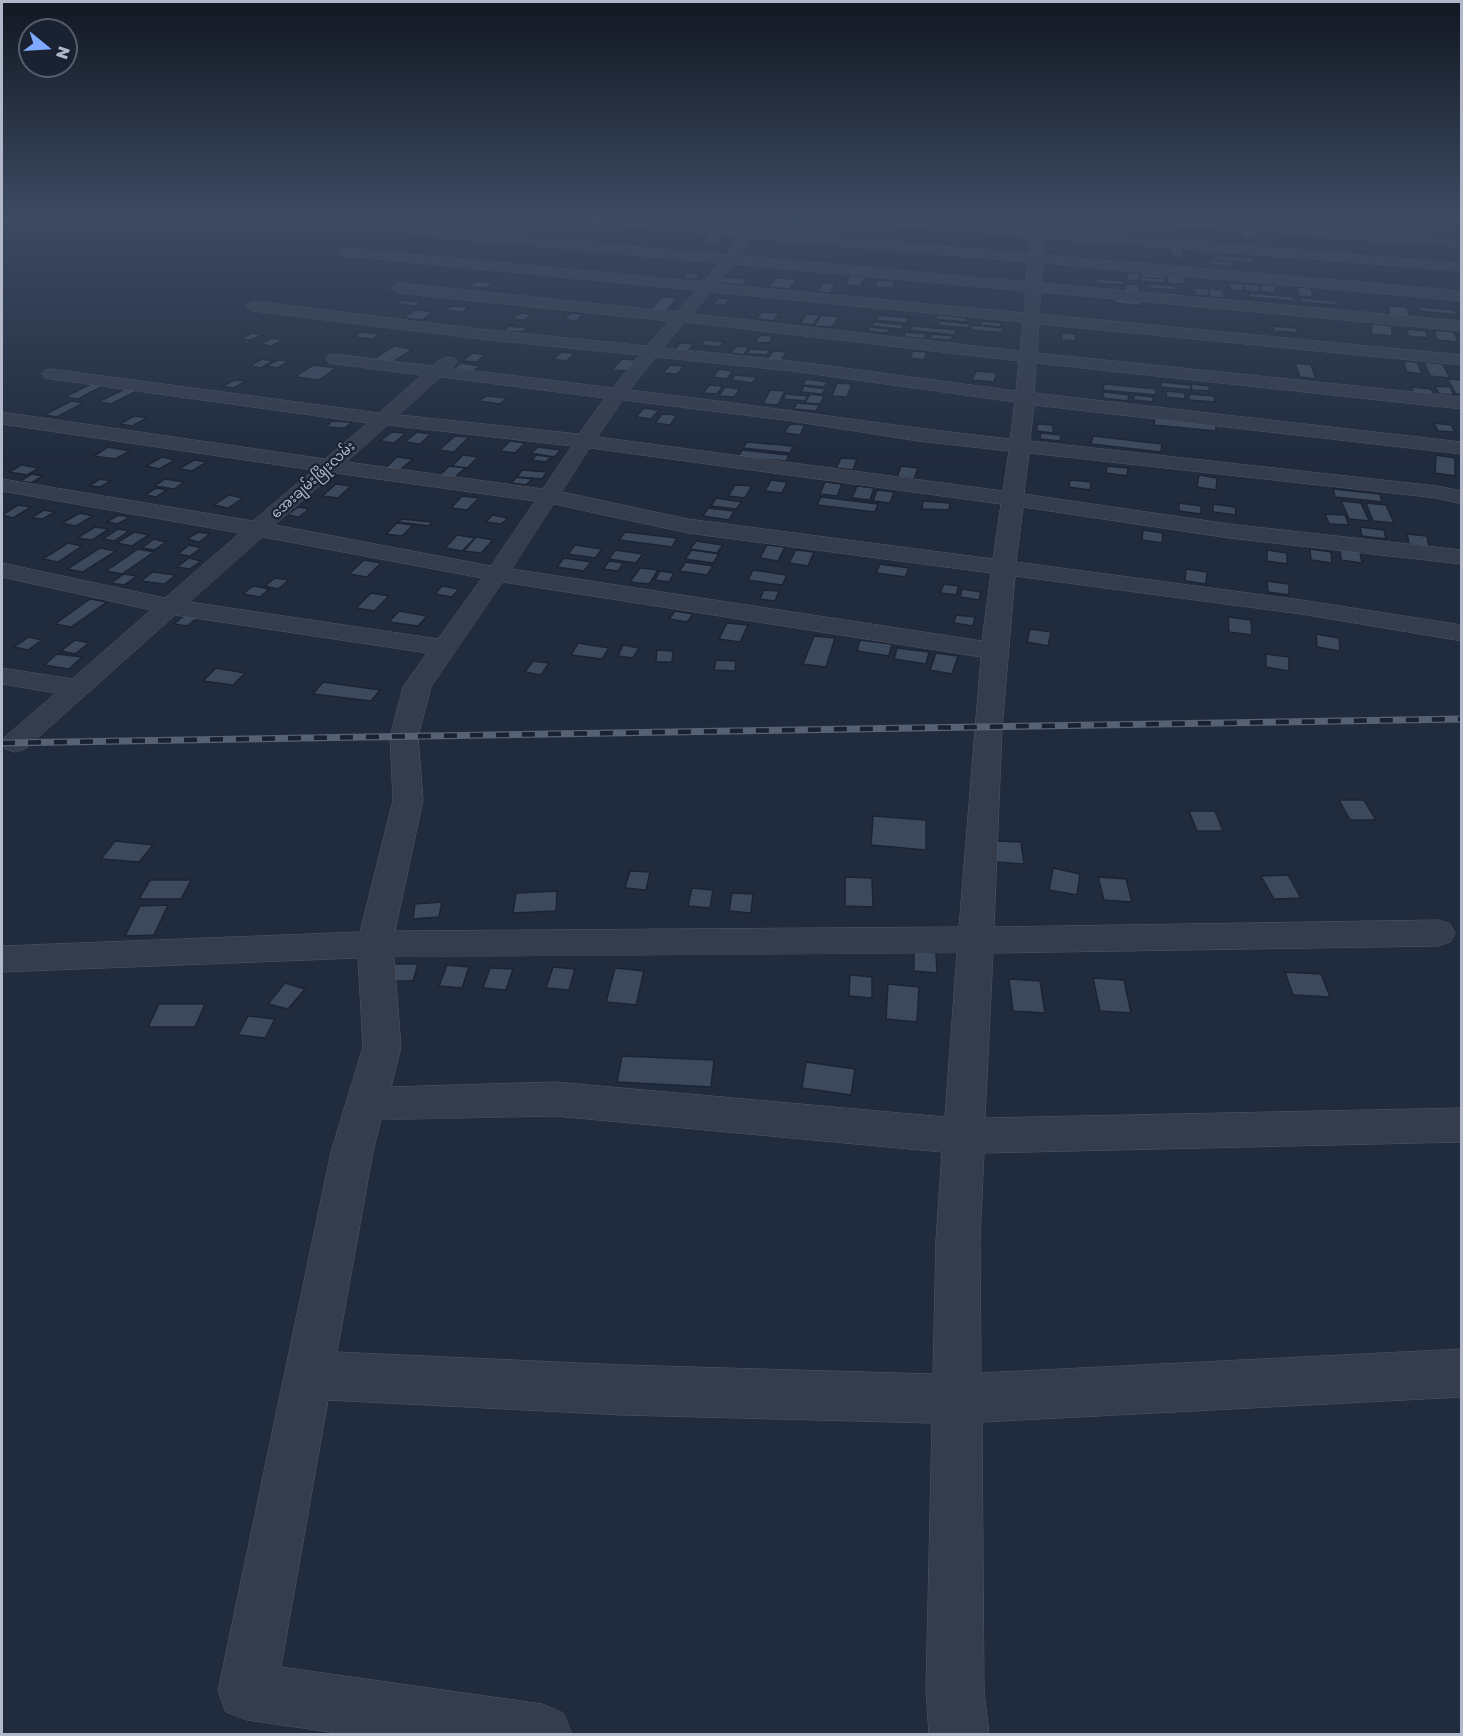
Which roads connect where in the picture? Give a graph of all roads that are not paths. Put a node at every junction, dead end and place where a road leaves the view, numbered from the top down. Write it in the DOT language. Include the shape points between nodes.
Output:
graph roads {
  1 [pos="509,300"];
  2 [pos="696,300"];
  3 [pos="1033,300"];
  4 [pos="1198,300"];
  5 [pos="1286,300"];
  6 [pos="518,301"];
  7 [pos="253,306"];
  8 [pos="681,317"];
  9 [pos="1461,326"];
  10 [pos="480,334"];
  11 [pos="651,352"];
  12 [pos="1028,357"];
  13 [pos="335,359"];
  14 [pos="1461,360"];
  15 [pos="437,372"];
  16 [pos="51,374"];
  17 [pos="618,393"];
  18 [pos="1025,398"];
  19 [pos="1461,403"];
  20 [pos="2,418"];
  21 [pos="383,419"];
  22 [pos="585,441"];
  23 [pos="1020,446"];
  24 [pos="1461,448"];
  25 [pos="329,466"];
  26 [pos="2,485"];
  27 [pos="548,496"];
  28 [pos="1461,498"];
  29 [pos="1013,499"];
  30 [pos="258,529"];
  31 [pos="1461,557"];
  32 [pos="1004,566"];
  33 [pos="2,570"];
  34 [pos="496,574"];
  35 [pos="171,607"];
  36 [pos="1461,633"];
  37 [pos="444,648"];
  38 [pos="995,651"];
  39 [pos="2,676"];
  40 [pos="79,688"];
  41 [pos="15,743"];
  42 [pos="1438,933"];
  43 [pos="975,940"];
  44 [pos="375,944"];
  45 [pos="2,959"];
  46 [pos="365,1104"];
  47 [pos="1461,1125"];
  48 [pos="964,1136"];
  49 [pos="1461,1373"];
  50 [pos="308,1375"];
  51 [pos="957,1399"];
  52 [pos="542,1734"];
  53 [pos="959,1734"];
  1 -- 6 [label="street"];
  2 -- 8 [label="street"];
  3 -- 12 [label="street"];
  4 -- 14 [label="street"];
  5 -- 9 [label="street"];
  6 -- 8 [label="street"];
  6 -- 10 [label="street, အေးချမ်းဖြိုးလမ်း"];
  7 -- 10 [label="street"];
  8 -- 11 [label="street"];
  8 -- 12 [label="street"];
  10 -- 11 [label="street"];
  10 -- 15 [label="street, အေးချမ်းဖြိုးလမ်း"];
  11 -- 17 [label="street"];
  11 -- 18 [label="street" via="792,366"];
  12 -- 18 [label="street"];
  12 -- 19 [label="street"];
  13 -- 15 [label="street"];
  15 -- 17 [label="street"];
  15 -- 21 [label="street, အေးချမ်းဖြိုးလမ်း"];
  16 -- 21 [label="street"];
  17 -- 22 [label="street"];
  17 -- 23 [label="street"];
  18 -- 23 [label="street"];
  18 -- 24 [label="street"];
  20 -- 25 [label="street"];
  21 -- 22 [label="street"];
  21 -- 25 [label="street, အေးချမ်းဖြိုးလမ်း"];
  22 -- 27 [label="street"];
  22 -- 29 [label="street"];
  23 -- 28 [label="street" via="1437,492"];
  23 -- 29 [label="street"];
  25 -- 27 [label="street"];
  25 -- 30 [label="street, အေးချမ်းဖြိုးလမ်း"];
  26 -- 30 [label="street"];
  27 -- 32 [label="street" via="688,526"];
  27 -- 34 [label="street"];
  29 -- 31 [label="street" via="1228,531"];
  29 -- 32 [label="street"];
  30 -- 34 [label="street"];
  30 -- 35 [label="street, အေးချမ်းဖြိုးလမ်း"];
  32 -- 36 [label="street"];
  32 -- 38 [label="street"];
  33 -- 35 [label="street"];
  34 -- 37 [label="street"];
  34 -- 38 [label="street"];
  35 -- 37 [label="street"];
  35 -- 40 [label="street, အေးချမ်းဖြိုးလမ်း"];
  37 -- 44 [label="street" via="417,687 405,737 408,800"];
  38 -- 43 [label="street"];
  39 -- 40 [label="street"];
  40 -- 41 [label="street, အေးချမ်းဖြိုးလမ်း"];
  42 -- 43 [label="street"];
  43 -- 44 [label="street"];
  43 -- 48 [label="street"];
  44 -- 45 [label="street"];
  44 -- 46 [label="street" via="382,1047"];
  46 -- 48 [label="street" via="555,1099"];
  46 -- 50 [label="street"];
  47 -- 48 [label="street"];
  48 -- 51 [label="street" via="958,1240"];
  49 -- 51 [label="street"];
  50 -- 51 [label="street" via="623,1390"];
  50 -- 52 [label="street" via="247,1691"];
  51 -- 53 [label="street" via="955,1691"];
}
